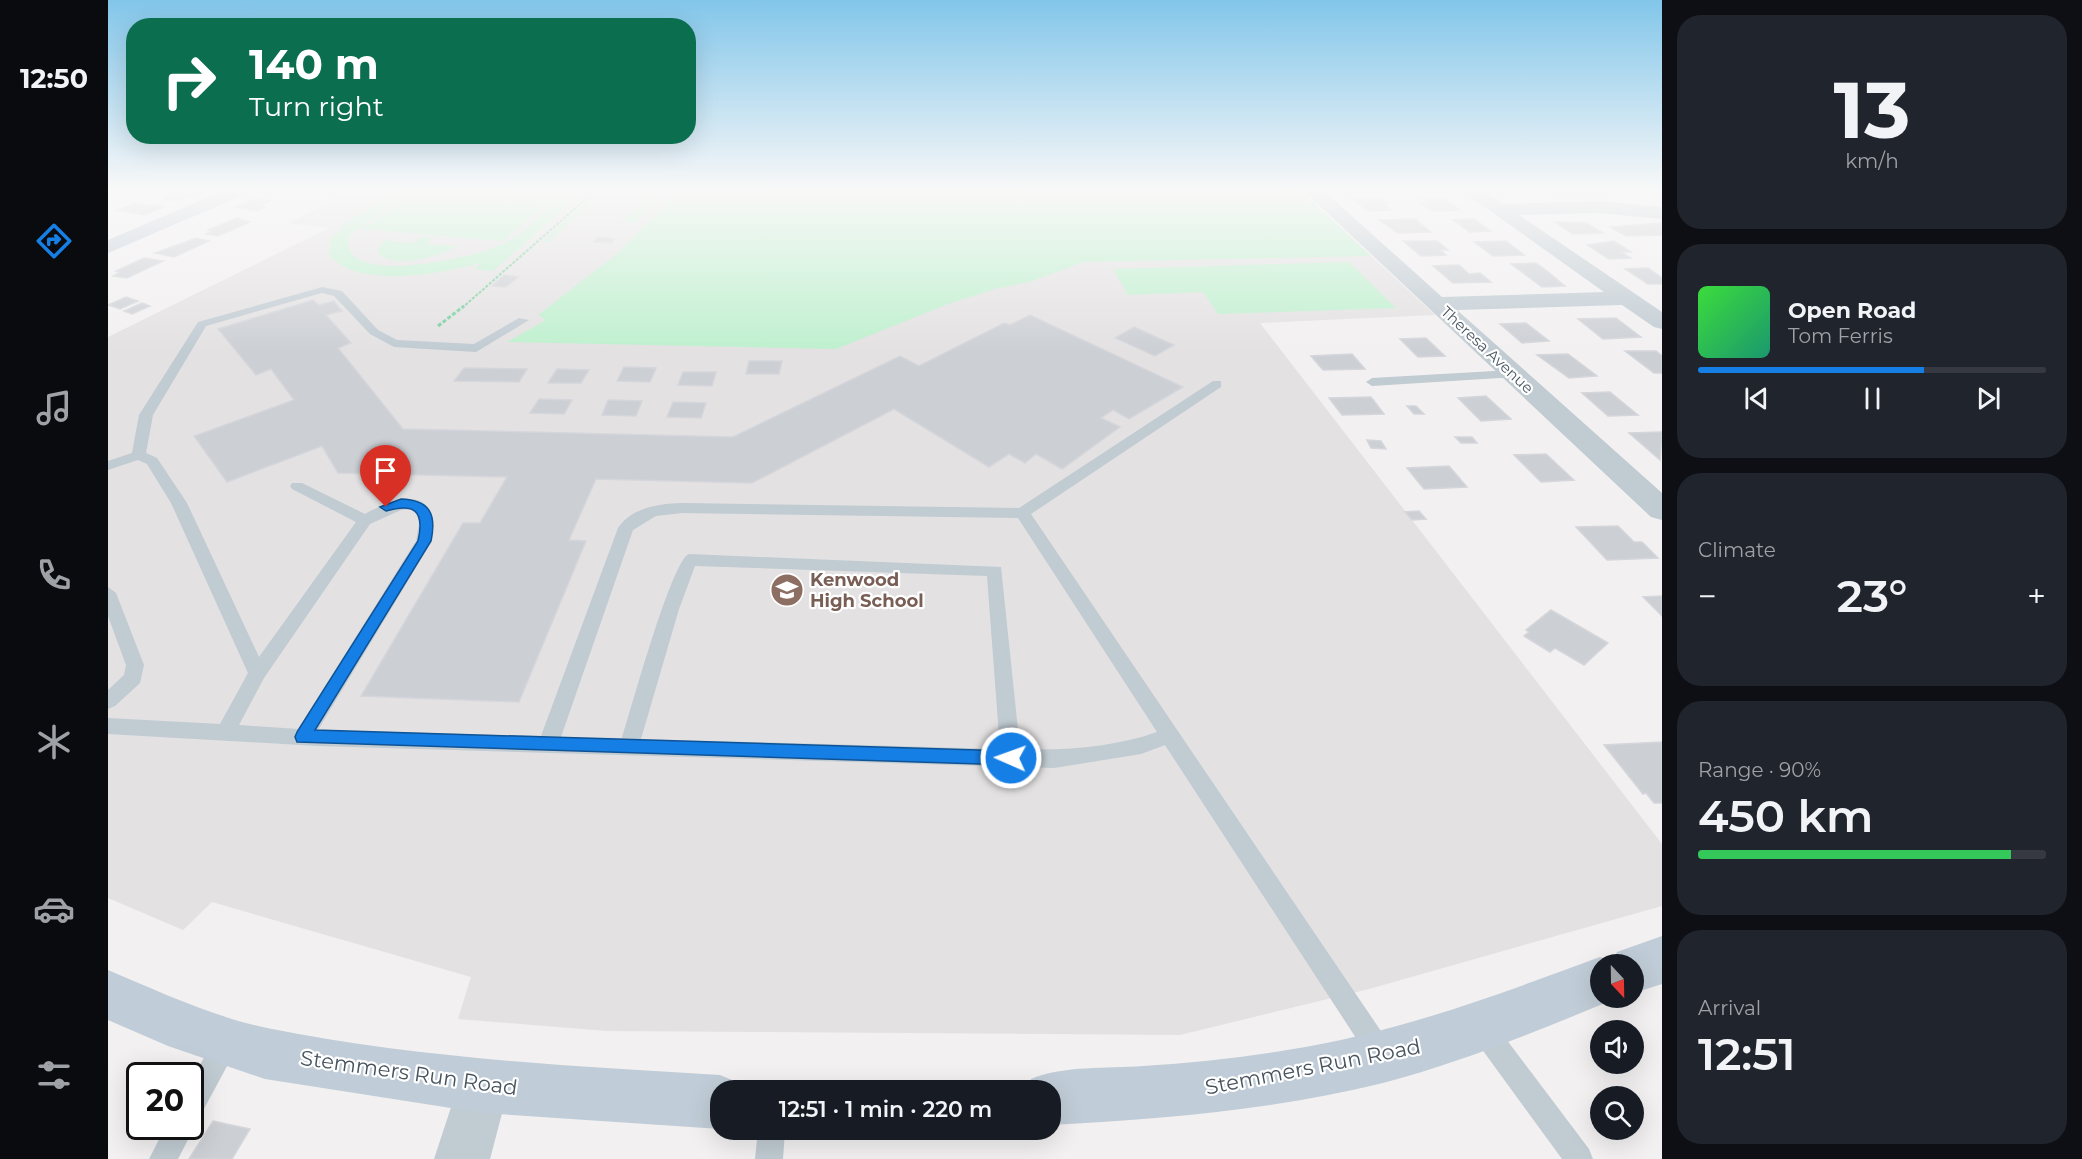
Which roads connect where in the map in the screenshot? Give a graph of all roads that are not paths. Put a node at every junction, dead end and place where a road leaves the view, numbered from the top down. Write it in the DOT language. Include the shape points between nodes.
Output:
graph roads {
  1 [pos="1371,244"];
  2 [pos="1549,244"];
  3 [pos="1632,302"];
  4 [pos="1437,304"];
  5 [pos="1662,305"];
  6 [pos="523,320"];
  7 [pos="1662,322"];
  8 [pos="1512,374"];
  9 [pos="1372,382"];
  10 [pos="1217,384"];
  11 [pos="139,455"];
  12 [pos="108,466"];
  13 [pos="297,486"];
  14 [pos="1662,510"];
  15 [pos="1022,513"];
  16 [pos="365,520"];
  17 [pos="108,593"];
  18 [pos="257,673"];
  19 [pos="108,701"];
  20 [pos="108,726"];
  21 [pos="226,732"];
  22 [pos="1170,735"];
  23 [pos="303,737"];
  24 [pos="548,745"];
  25 [pos="629,747"];
  26 [pos="1011,758"];
  27 [pos="1662,960"];
  28 [pos="1644,966"];
  29 [pos="1590,985"];
  30 [pos="108,995"];
  31 [pos="1480,1025"];
  32 [pos="228,1041"];
  33 [pos="1383,1055"];
  34 [pos="204,1084"];
  35 [pos="483,1087"];
  36 [pos="1061,1097"];
  37 [pos="710,1101"];
  38 [pos="173,1140"];
  39 [pos="771,1140"];
  40 [pos="163,1159"];
  41 [pos="462,1159"];
  42 [pos="769,1159"];
  43 [pos="1579,1159"];
  1 -- 4 [label="street, Theresa Avenue"];
  2 -- 3 [label="street"];
  3 -- 4 [label="street"];
  3 -- 5 [label="street"];
  3 -- 7 [label="street"];
  4 -- 8 [label="street, Theresa Avenue"];
  6 -- 11 [label="lane" via="476,348 394,344 374,332 338,293 322,290 202,324 146,415"];
  8 -- 9 [label="lane"];
  8 -- 14 [label="street, Theresa Avenue"];
  10 -- 15 [label="lane"];
  11 -- 12 [label="lane"];
  11 -- 18 [label="lane" via="152,461 179,503"];
  13 -- 16 [label="lane"];
  15 -- 22 [label="lane"];
  15 -- 24 [label="lane" via="682,508 656,509 637,517 627,528"];
  16 -- 18 [label="lane"];
  16 -- 23 [label="lane" via="386,507 415,504 423,510 427,529 424,541"];
  17 -- 19 [label="lane" via="135,665 134,678"];
  18 -- 21 [label="lane"];
  20 -- 21 [label="lane"];
  21 -- 23 [label="lane"];
  22 -- 26 [label="lane" via="1105,753 1053,759"];
  22 -- 33 [label="lane"];
  23 -- 24 [label="lane"];
  24 -- 25 [label="lane"];
  25 -- 26 [label="lane"];
  25 -- 26 [label="lane" via="670,609 689,560 995,571"];
  27 -- 28 [label="main road"];
  29 -- 31 [label="main road, Stemmers Run Road"];
  30 -- 32 [label="main road, Stemmers Run Road"];
  31 -- 33 [label="main road, Stemmers Run Road" via="1430,1044"];
  31 -- 43 [label="lane"];
  32 -- 34 [label="lane"];
  32 -- 35 [label="main road, Stemmers Run Road" via="265,1053"];
  33 -- 36 [label="main road, Stemmers Run Road" via="1199,1090"];
  35 -- 37 [label="main road, Stemmers Run Road"];
  35 -- 41 [label="street"];
  38 -- 40 [label="lane"];
  39 -- 42 [label="lane"];
}
